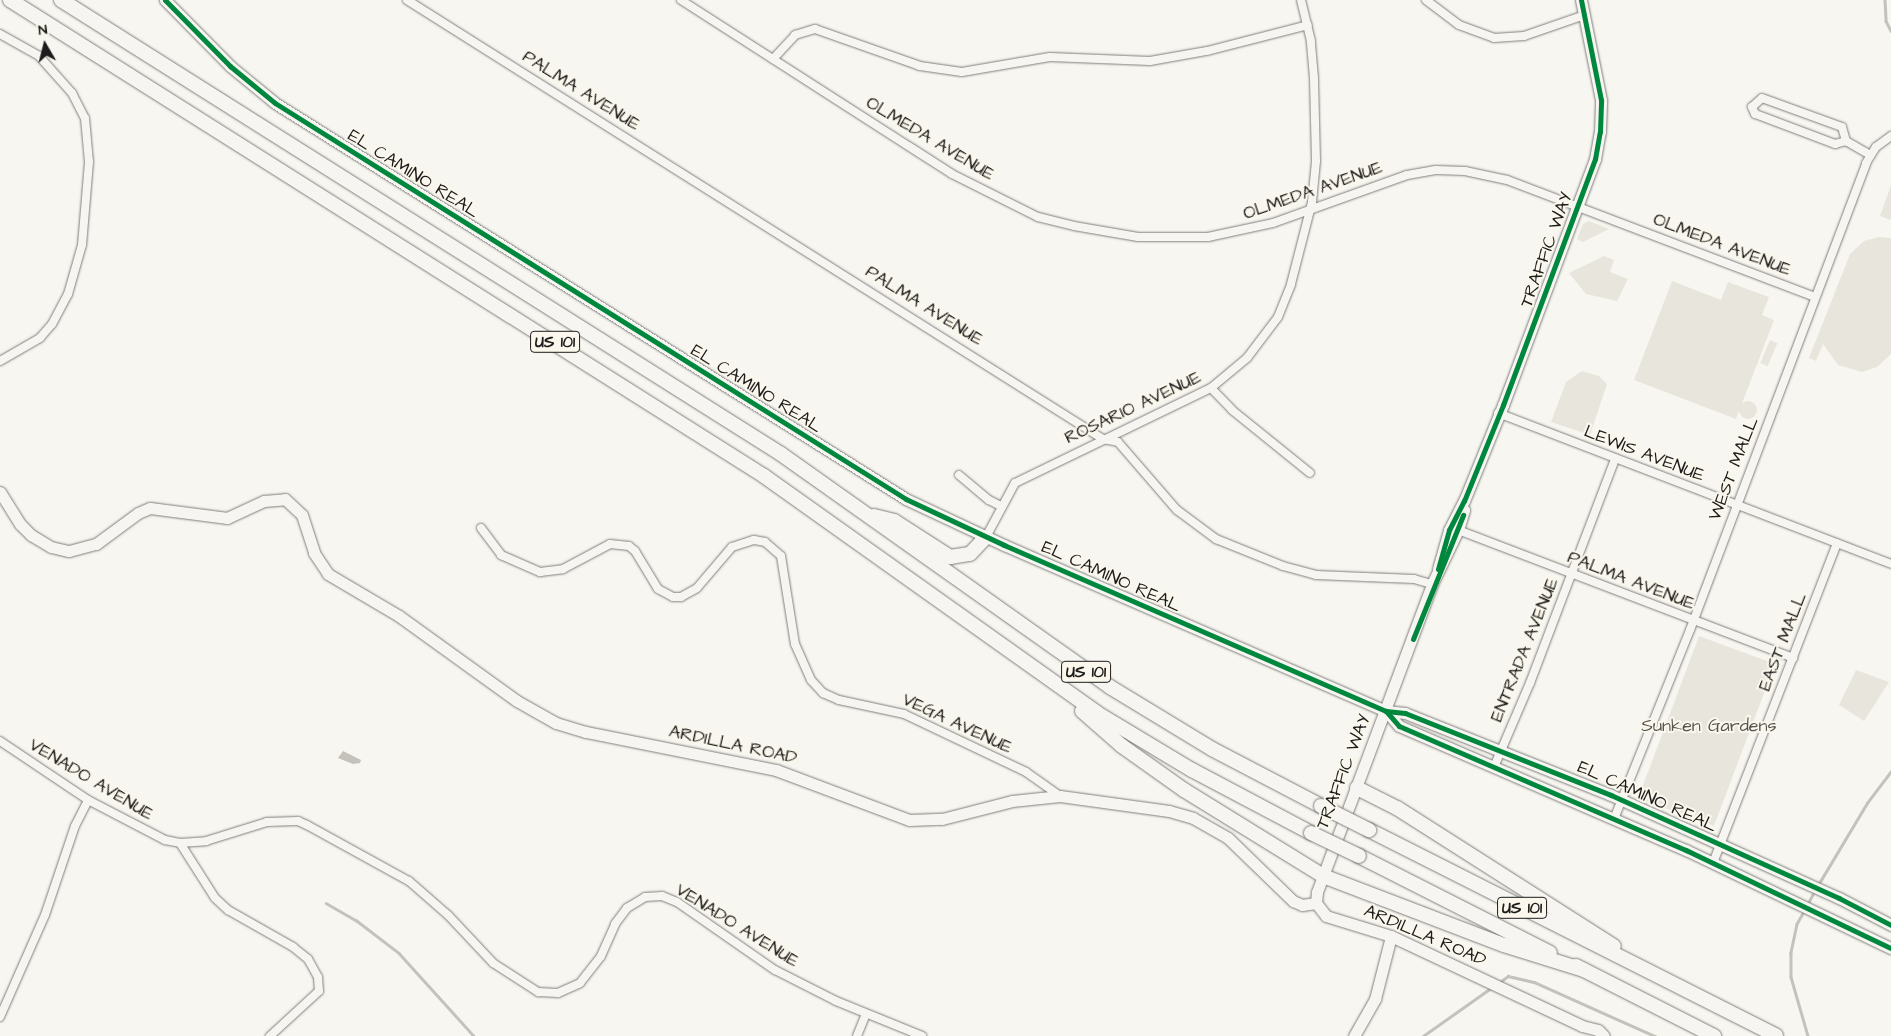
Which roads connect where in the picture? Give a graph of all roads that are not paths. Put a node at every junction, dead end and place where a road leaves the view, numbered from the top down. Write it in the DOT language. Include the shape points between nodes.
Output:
graph roads {
  1 [pos="10,0"];
  2 [pos="61,0"];
  3 [pos="165,0"];
  4 [pos="407,0"];
  5 [pos="681,0"];
  6 [pos="1301,0"];
  7 [pos="1426,0"];
  8 [pos="1581,0"];
  9 [pos="1585,15"];
  10 [pos="1308,25"];
  11 [pos="0,34"];
  12 [pos="773,59"];
  13 [pos="1891,136"];
  14 [pos="1846,141"];
  15 [pos="1870,155"];
  16 [pos="1578,207"];
  17 [pos="1310,212"];
  18 [pos="1815,297"];
  19 [pos="0,361"];
  20 [pos="1211,388"];
  21 [pos="1498,413"];
  22 [pos="1103,439"];
  23 [pos="1615,459"];
  24 [pos="1310,472"];
  25 [pos="959,475"];
  26 [pos="0,492"];
  27 [pos="1464,501"];
  28 [pos="1736,505"];
  29 [pos="1001,506"];
  30 [pos="866,514"];
  31 [pos="481,528"];
  32 [pos="1458,530"];
  33 [pos="986,537"];
  34 [pos="1837,543"];
  35 [pos="1891,564"];
  36 [pos="1438,569"];
  37 [pos="1571,575"];
  38 [pos="1432,584"];
  39 [pos="1694,620"];
  40 [pos="1793,658"];
  41 [pos="1044,678"];
  42 [pos="1386,711"];
  43 [pos="0,741"];
  44 [pos="1499,752"];
  45 [pos="1494,767"];
  46 [pos="1357,788"];
  47 [pos="1060,796"];
  48 [pos="88,800"];
  49 [pos="1623,800"];
  50 [pos="1614,819"];
  51 [pos="180,843"];
  52 [pos="1721,844"];
  53 [pos="1713,863"];
  54 [pos="1324,876"];
  55 [pos="1316,903"];
  56 [pos="1891,925"];
  57 [pos="1391,936"];
  58 [pos="1891,948"];
  59 [pos="1584,970"];
  60 [pos="1676,986"];
  61 [pos="866,1014"];
  62 [pos="0,1017"];
  63 [pos="1580,1031"];
  64 [pos="270,1036"];
  65 [pos="858,1036"];
  66 [pos="922,1036"];
  67 [pos="1354,1036"];
  68 [pos="1604,1036"];
  69 [pos="1714,1036"];
  70 [pos="1776,1036"];
  1 -- 41 [label="highway, US 101" via="726,450 826,518"];
  2 -- 30 [label="highway, US 101" via="700,402"];
  3 -- 33 [label="street, EL CAMINO REAL" via="251,85 300,120 888,489"];
  4 -- 22 [label="street, PALMA AVENUE"];
  5 -- 12 [label="street, OLMEDA AVENUE"];
  6 -- 10 [label="street, ROSARIO AVENUE"];
  7 -- 9 [label="street" via="1458,26 1494,38 1524,36"];
  8 -- 9 [label="street, TRAFFIC WAY"];
  9 -- 16 [label="street, TRAFFIC WAY" via="1599,85 1601,116 1595,159"];
  10 -- 12 [label="street" via="1207,51 1150,61 1050,57 962,72 920,66 815,29 795,35"];
  10 -- 17 [label="street, ROSARIO AVENUE" via="1316,120 1316,161"];
  11 -- 19 [label="street" via="39,56 72,92 85,118 90,162 84,231 68,294 52,324 40,338"];
  12 -- 17 [label="street, OLMEDA AVENUE" via="952,174 1038,217 1107,233 1172,238 1243,232"];
  13 -- 15 [label="street, WEST MALL"];
  14 -- 14 [label="street" via="1842,127 1762,98 1752,107 1755,114 1835,144"];
  14 -- 15 [label="street"];
  15 -- 18 [label="street, WEST MALL"];
  16 -- 17 [label="street, OLMEDA AVENUE" via="1494,176 1443,170 1407,175"];
  16 -- 18 [label="street, OLMEDA AVENUE"];
  16 -- 21 [label="street, TRAFFIC WAY"];
  17 -- 20 [label="street, ROSARIO AVENUE" via="1291,284 1278,317 1247,358"];
  18 -- 28 [label="street, WEST MALL"];
  20 -- 22 [label="street, ROSARIO AVENUE"];
  20 -- 24 [label="street" via="1232,410"];
  21 -- 23 [label="street, LEWIS AVENUE"];
  21 -- 27 [label="street, TRAFFIC WAY"];
  22 -- 29 [label="street, ROSARIO AVENUE" via="1021,478"];
  22 -- 38 [label="street, PALMA AVENUE" via="1118,442 1176,510 1216,539 1283,566 1316,575 1414,579"];
  23 -- 28 [label="street, LEWIS AVENUE"];
  23 -- 37 [label="street, ENTRADA AVENUE"];
  25 -- 29 [label="street" via="988,500"];
  26 -- 47 [label="street, ARDILLA ROAD" via="31,535 51,547 69,550 96,544 150,508 227,518 264,501 285,499 302,515 314,553 328,574 399,616 516,701 556,723 586,732 776,770 909,820 942,819 1012,801"];
  27 -- 32 [label="street, TRAFFIC WAY"];
  27 -- 36 [label="street, TRAFFIC WAY" via="1449,530"];
  28 -- 34 [label="street, LEWIS AVENUE"];
  28 -- 39 [label="street, WEST MALL"];
  29 -- 33 [label="street, ROSARIO AVENUE"];
  30 -- 33 [label="highway" via="894,522 950,557 970,554"];
  30 -- 60 [label="highway, US 101, bridge" via="1110,687 1212,749"];
  31 -- 47 [label="street, VEGA AVENUE" via="501,555 540,572 563,569 610,544 629,546 636,551 658,589 673,597 681,597 698,588 732,547 754,540 765,542 781,556 795,644 811,680 822,693 839,700 904,714 1026,772"];
  32 -- 36 [label="street, TRAFFIC WAY"];
  32 -- 37 [label="street, PALMA AVENUE"];
  33 -- 42 [label="street, EL CAMINO REAL"];
  34 -- 35 [label="street, LEWIS AVENUE"];
  34 -- 40 [label="street, EAST MALL"];
  36 -- 38 [label="street, TRAFFIC WAY"];
  37 -- 39 [label="street, PALMA AVENUE"];
  37 -- 44 [label="street, ENTRADA AVENUE" via="1530,684"];
  38 -- 42 [label="street, TRAFFIC WAY"];
  39 -- 40 [label="street, PALMA AVENUE"];
  39 -- 49 [label="street, WEST MALL"];
  40 -- 52 [label="street, EAST MALL"];
  41 -- 54 [label="highway" via="1122,746 1218,813"];
  41 -- 59 [label="highway, US 101, bridge" via="1192,770"];
  42 -- 44 [label="street, EL CAMINO REAL" via="1405,713"];
  42 -- 45 [label="street, EL CAMINO REAL" via="1399,726"];
  42 -- 46 [label="street, TRAFFIC WAY"];
  43 -- 48 [label="street, VENADO AVENUE"];
  44 -- 45 [label="street, ENTRADA AVENUE"];
  44 -- 49 [label="street, EL CAMINO REAL"];
  45 -- 50 [label="street, EL CAMINO REAL"];
  46 -- 54 [label="street, TRAFFIC WAY"];
  46 -- 60 [label="highway" via="1443,837"];
  47 -- 55 [label="street, ARDILLA ROAD" via="1156,808 1193,818 1228,838 1293,901 1302,905"];
  48 -- 51 [label="street, VENADO AVENUE" via="153,834"];
  48 -- 62 [label="street" via="75,826 45,915"];
  49 -- 50 [label="street, WEST MALL"];
  49 -- 52 [label="street, EL CAMINO REAL"];
  50 -- 53 [label="street, EL CAMINO REAL"];
  51 -- 61 [label="street, VENADO AVENUE" via="206,841 267,822 298,821 409,881 448,915 493,963 530,989 546,994 566,991 586,977 601,956 615,924 635,901 655,896 668,898 775,970"];
  51 -- 64 [label="street" via="215,898 228,910 294,947 308,959 318,977 319,991"];
  52 -- 53 [label="street, EAST MALL"];
  52 -- 56 [label="street, EL CAMINO REAL"];
  53 -- 58 [label="street, EL CAMINO REAL"];
  54 -- 55 [label="street, TRAFFIC WAY"];
  54 -- 59 [label="highway" via="1504,946"];
  55 -- 57 [label="street, ARDILLA ROAD" via="1326,916"];
  57 -- 63 [label="street, ARDILLA ROAD"];
  57 -- 67 [label="street" via="1374,999"];
  59 -- 69 [label="highway, US 101"];
  60 -- 70 [label="highway, US 101"];
  61 -- 65 [label="street"];
  61 -- 66 [label="street, VENADO AVENUE"];
  63 -- 68 [label="street, ARDILLA ROAD" via="1598,1030"];
}
